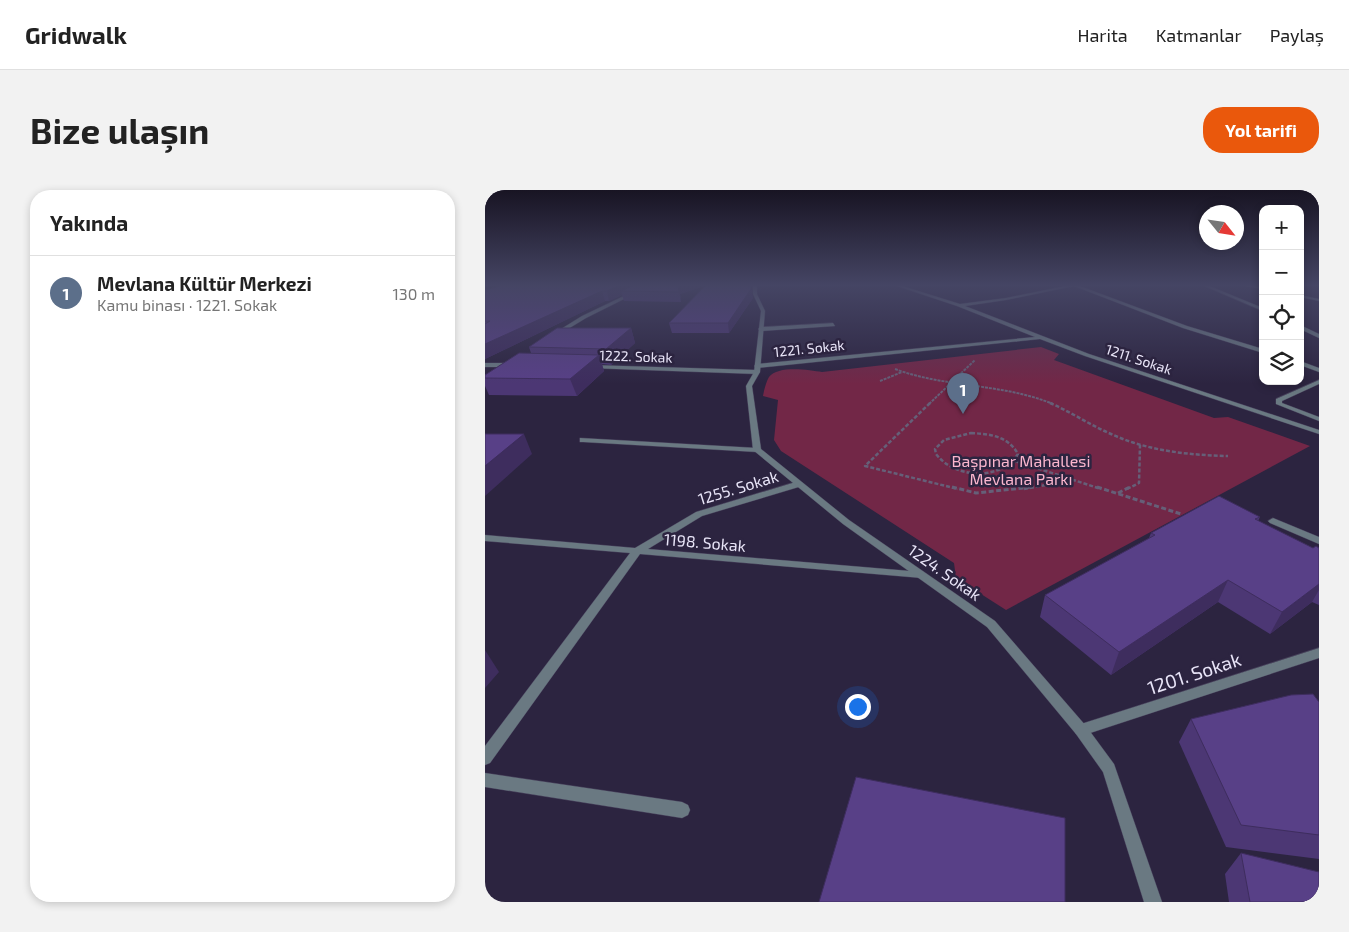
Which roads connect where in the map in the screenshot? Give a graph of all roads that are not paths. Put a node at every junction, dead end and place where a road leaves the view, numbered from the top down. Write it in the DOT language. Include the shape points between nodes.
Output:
graph roads {
  1 [pos="582,318"];
  2 [pos="762,318"];
  3 [pos="993,318"];
  4 [pos="1164,318"];
  5 [pos="833,325"];
  6 [pos="761,329"];
  7 [pos="1304,329"];
  8 [pos="553,336"];
  9 [pos="1319,336"];
  10 [pos="1041,337"];
  11 [pos="1259,350"];
  12 [pos="516,363"];
  13 [pos="485,364"];
  14 [pos="507,365"];
  15 [pos="1304,365"];
  16 [pos="587,367"];
  17 [pos="757,369"];
  18 [pos="500,370"];
  19 [pos="1319,370"];
  20 [pos="1319,382"];
  21 [pos="1319,419"];
  22 [pos="1319,432"];
  23 [pos="583,440"];
  24 [pos="757,450"];
  25 [pos="799,484"];
  26 [pos="1273,521"];
  27 [pos="485,538"];
  28 [pos="1319,541"];
  29 [pos="637,551"];
  30 [pos="922,575"];
  31 [pos="1319,653"];
  32 [pos="1081,730"];
  33 [pos="485,758"];
  34 [pos="485,780"];
  35 [pos="683,810"];
  36 [pos="1153,902"];
  1 -- 8 [label="street"];
  2 -- 6 [label="street"];
  3 -- 10 [label="street, 1211. Sokak"];
  4 -- 11 [label="street"];
  5 -- 6 [label="street"];
  6 -- 17 [label="street"];
  7 -- 9 [label="street"];
  10 -- 17 [label="street, 1221. Sokak"];
  10 -- 22 [label="street, 1211. Sokak"];
  12 -- 14 [label="street"];
  13 -- 14 [label="street"];
  14 -- 18 [label="street"];
  15 -- 19 [label="street"];
  16 -- 17 [label="street, 1222. Sokak"];
  17 -- 24 [label="street" via="749,386"];
  20 -- 21 [label="street" via="1278,400 1279,404"];
  23 -- 24 [label="street"];
  24 -- 25 [label="street, 1224. Sokak"];
  25 -- 29 [label="street, 1255. Sokak" via="699,514"];
  25 -- 30 [label="street, 1224. Sokak" via="846,522"];
  26 -- 28 [label="street"];
  27 -- 29 [label="street, 1198. Sokak"];
  29 -- 30 [label="street, 1198. Sokak"];
  29 -- 33 [label="street"];
  30 -- 32 [label="street, 1224. Sokak" via="991,624"];
  31 -- 32 [label="street, 1201. Sokak"];
  32 -- 36 [label="street, 1224. Sokak" via="1109,769"];
  34 -- 35 [label="street"];
}
